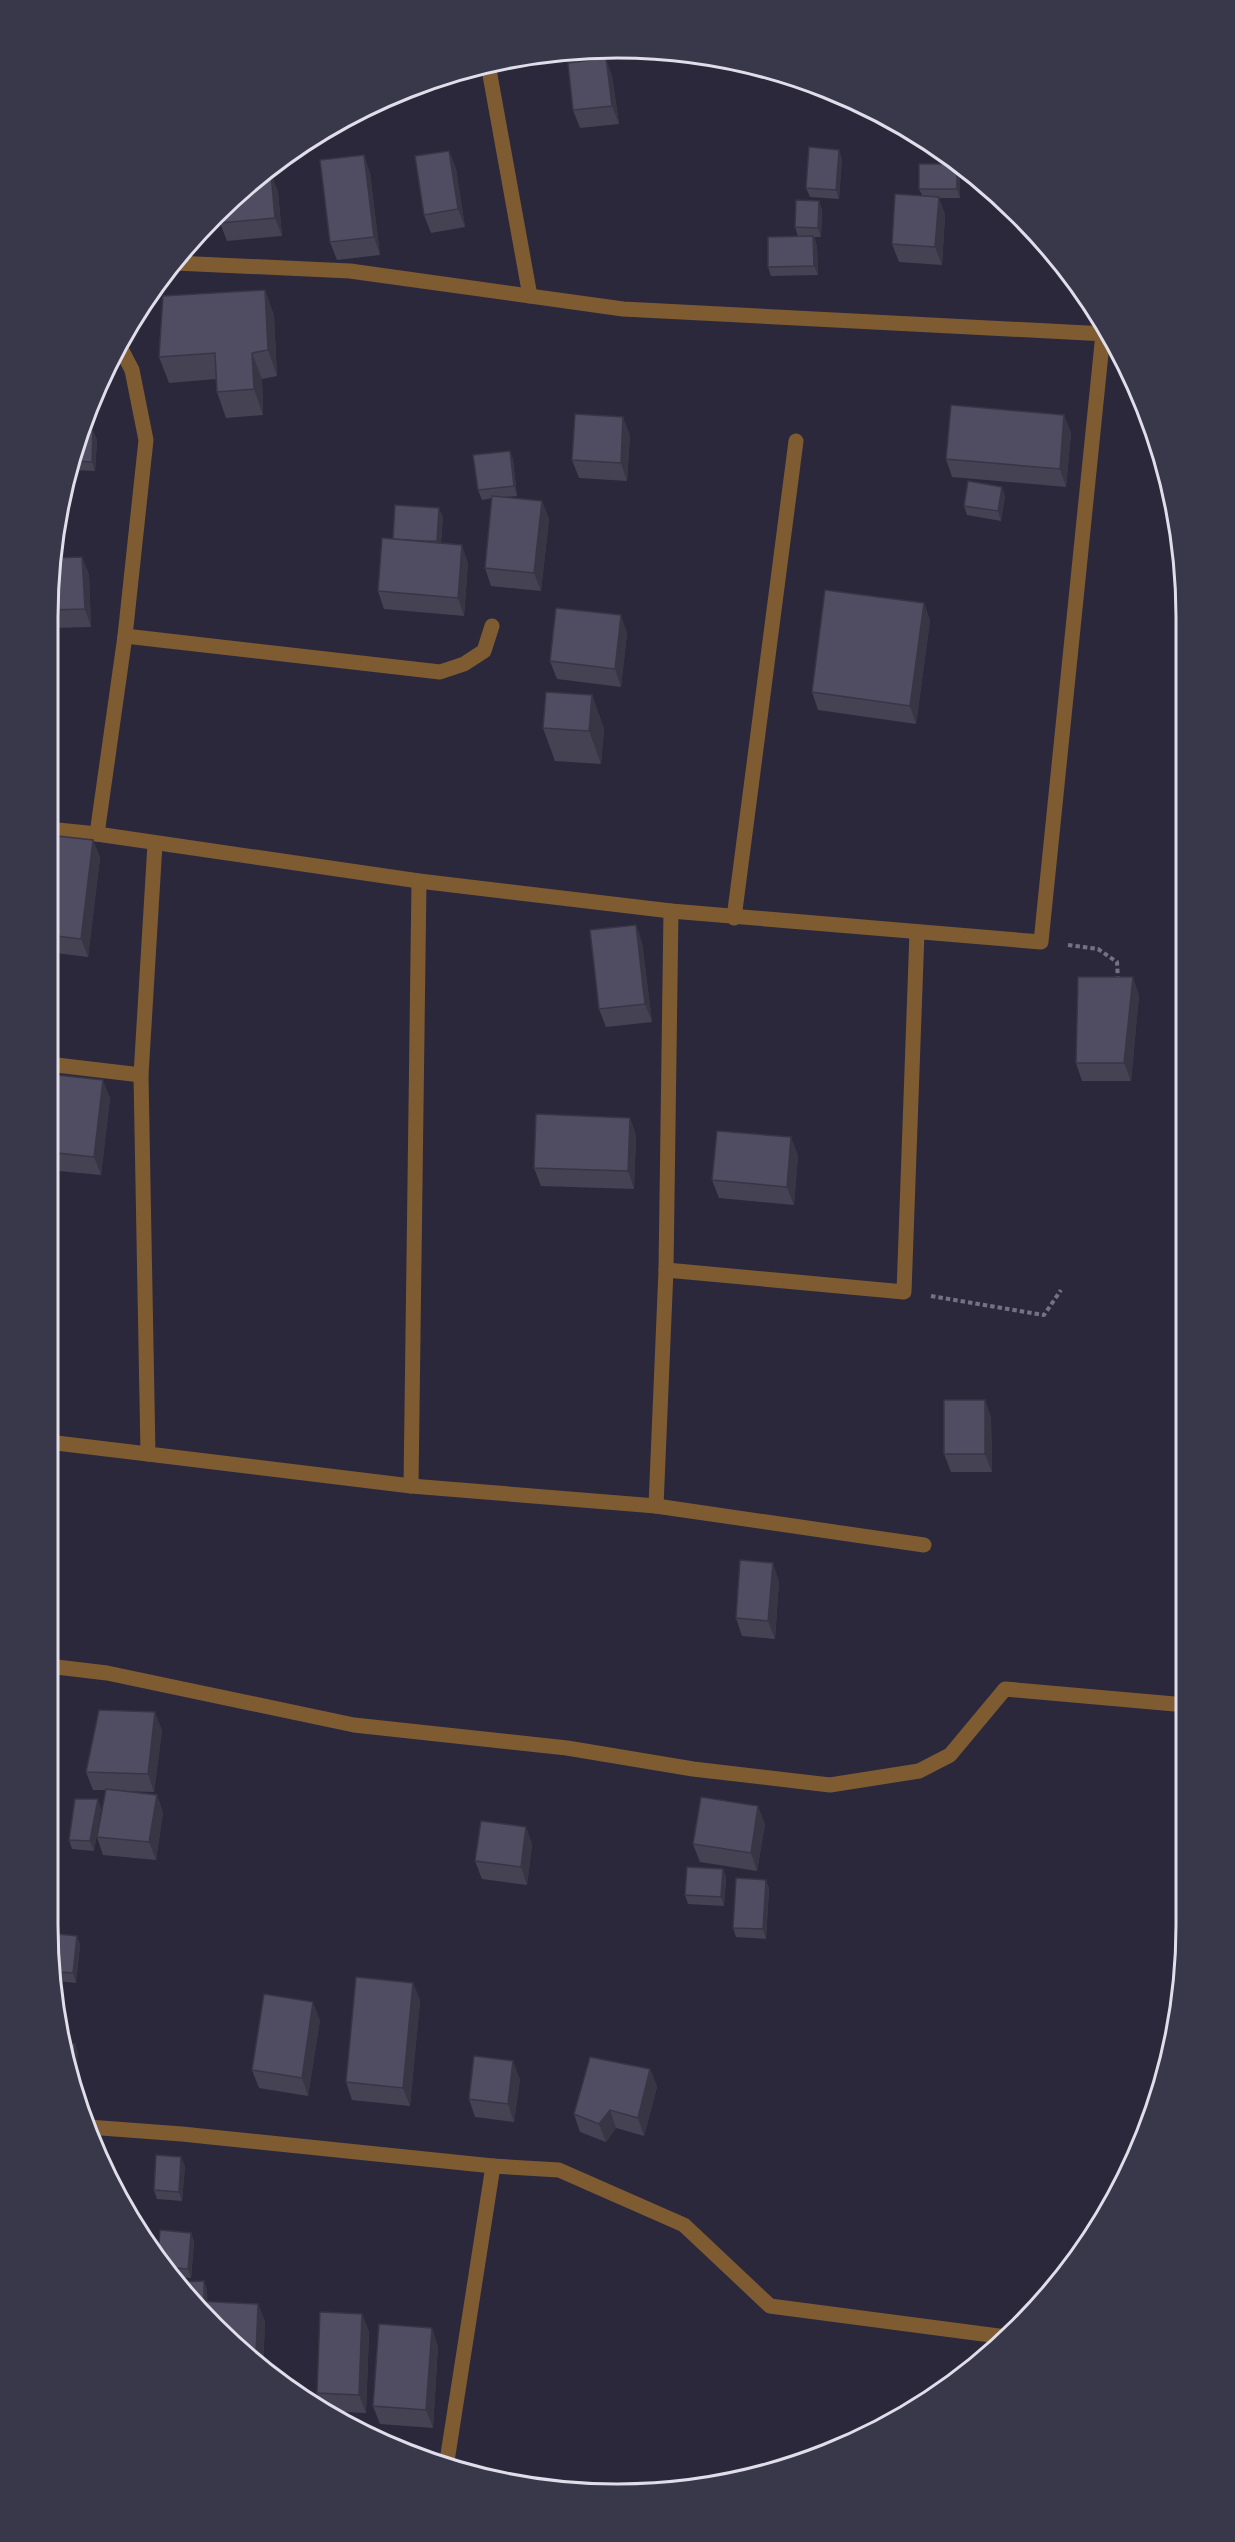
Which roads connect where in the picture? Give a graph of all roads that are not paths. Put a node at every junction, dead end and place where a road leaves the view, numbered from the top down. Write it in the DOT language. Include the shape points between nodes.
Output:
graph roads {
  1 [pos="491,73"];
  2 [pos="185,263"];
  3 [pos="530,296"];
  4 [pos="1099,334"];
  5 [pos="1104,342"];
  6 [pos="124,354"];
  7 [pos="796,441"];
  8 [pos="492,627"];
  9 [pos="125,636"];
  10 [pos="58,830"];
  11 [pos="97,834"];
  12 [pos="155,844"];
  13 [pos="418,881"];
  14 [pos="671,911"];
  15 [pos="734,918"];
  16 [pos="917,932"];
  17 [pos="58,1065"];
  18 [pos="141,1075"];
  19 [pos="666,1270"];
  20 [pos="58,1443"];
  21 [pos="148,1454"];
  22 [pos="411,1486"];
  23 [pos="656,1506"];
  24 [pos="924,1545"];
  25 [pos="58,1667"];
  26 [pos="1176,1704"];
  27 [pos="97,2128"];
  28 [pos="493,2166"];
  29 [pos="996,2336"];
  30 [pos="448,2457"];
  1 -- 3 [label="street"];
  2 -- 3 [label="street" via="350,271"];
  3 -- 4 [label="street" via="623,309"];
  5 -- 16 [label="street" via="1041,942"];
  6 -- 9 [label="street" via="132,370 146,440"];
  7 -- 15 [label="street"];
  8 -- 9 [label="street" via="484,651 464,664 440,672"];
  9 -- 11 [label="street"];
  10 -- 11 [label="street"];
  11 -- 12 [label="street"];
  12 -- 13 [label="street"];
  12 -- 18 [label="street"];
  13 -- 14 [label="street"];
  13 -- 22 [label="street"];
  14 -- 15 [label="street"];
  14 -- 19 [label="street"];
  15 -- 16 [label="street"];
  16 -- 19 [label="street" via="904,1292"];
  17 -- 18 [label="street"];
  18 -- 21 [label="street"];
  19 -- 23 [label="street"];
  20 -- 21 [label="street"];
  21 -- 22 [label="street"];
  22 -- 23 [label="street"];
  23 -- 24 [label="street"];
  25 -- 26 [label="street" via="107,1673 354,1725 567,1748 693,1769 830,1785 919,1771 950,1755 1005,1689"];
  27 -- 28 [label="street"];
  28 -- 29 [label="street" via="559,2170 684,2225 770,2306"];
  28 -- 30 [label="street"];
}
